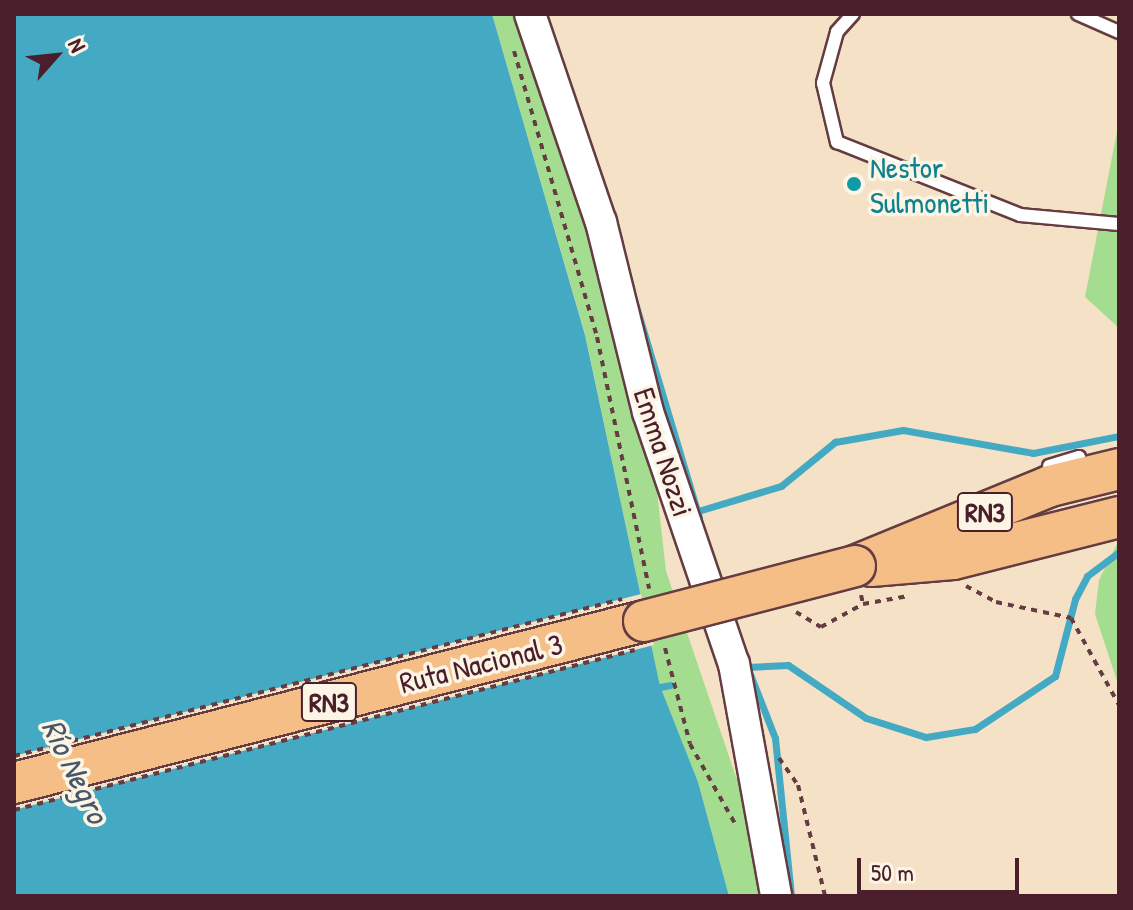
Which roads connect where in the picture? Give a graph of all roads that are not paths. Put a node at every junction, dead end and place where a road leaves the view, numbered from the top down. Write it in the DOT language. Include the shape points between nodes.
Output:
graph roads {
  1 [pos="530,14"];
  2 [pos="853,14"];
  3 [pos="1078,14"];
  4 [pos="1119,32"];
  5 [pos="1119,224"];
  6 [pos="1084,471"];
  7 [pos="1119,517"];
  8 [pos="854,584"];
  9 [pos="14,783"];
  10 [pos="776,896"];
  1 -- 10 [label="street, Emma Nozzi" via="601,222 648,412 753,736"];
  2 -- 5 [label="lane" via="837,32 823,83 837,142 1020,215"];
  3 -- 4 [label="lane"];
  6 -- 8 [label="highway, RN3"];
  7 -- 8 [label="highway, RN3"];
  8 -- 9 [label="highway, Ruta Nacional 3 / RN3, bridge"];
}
